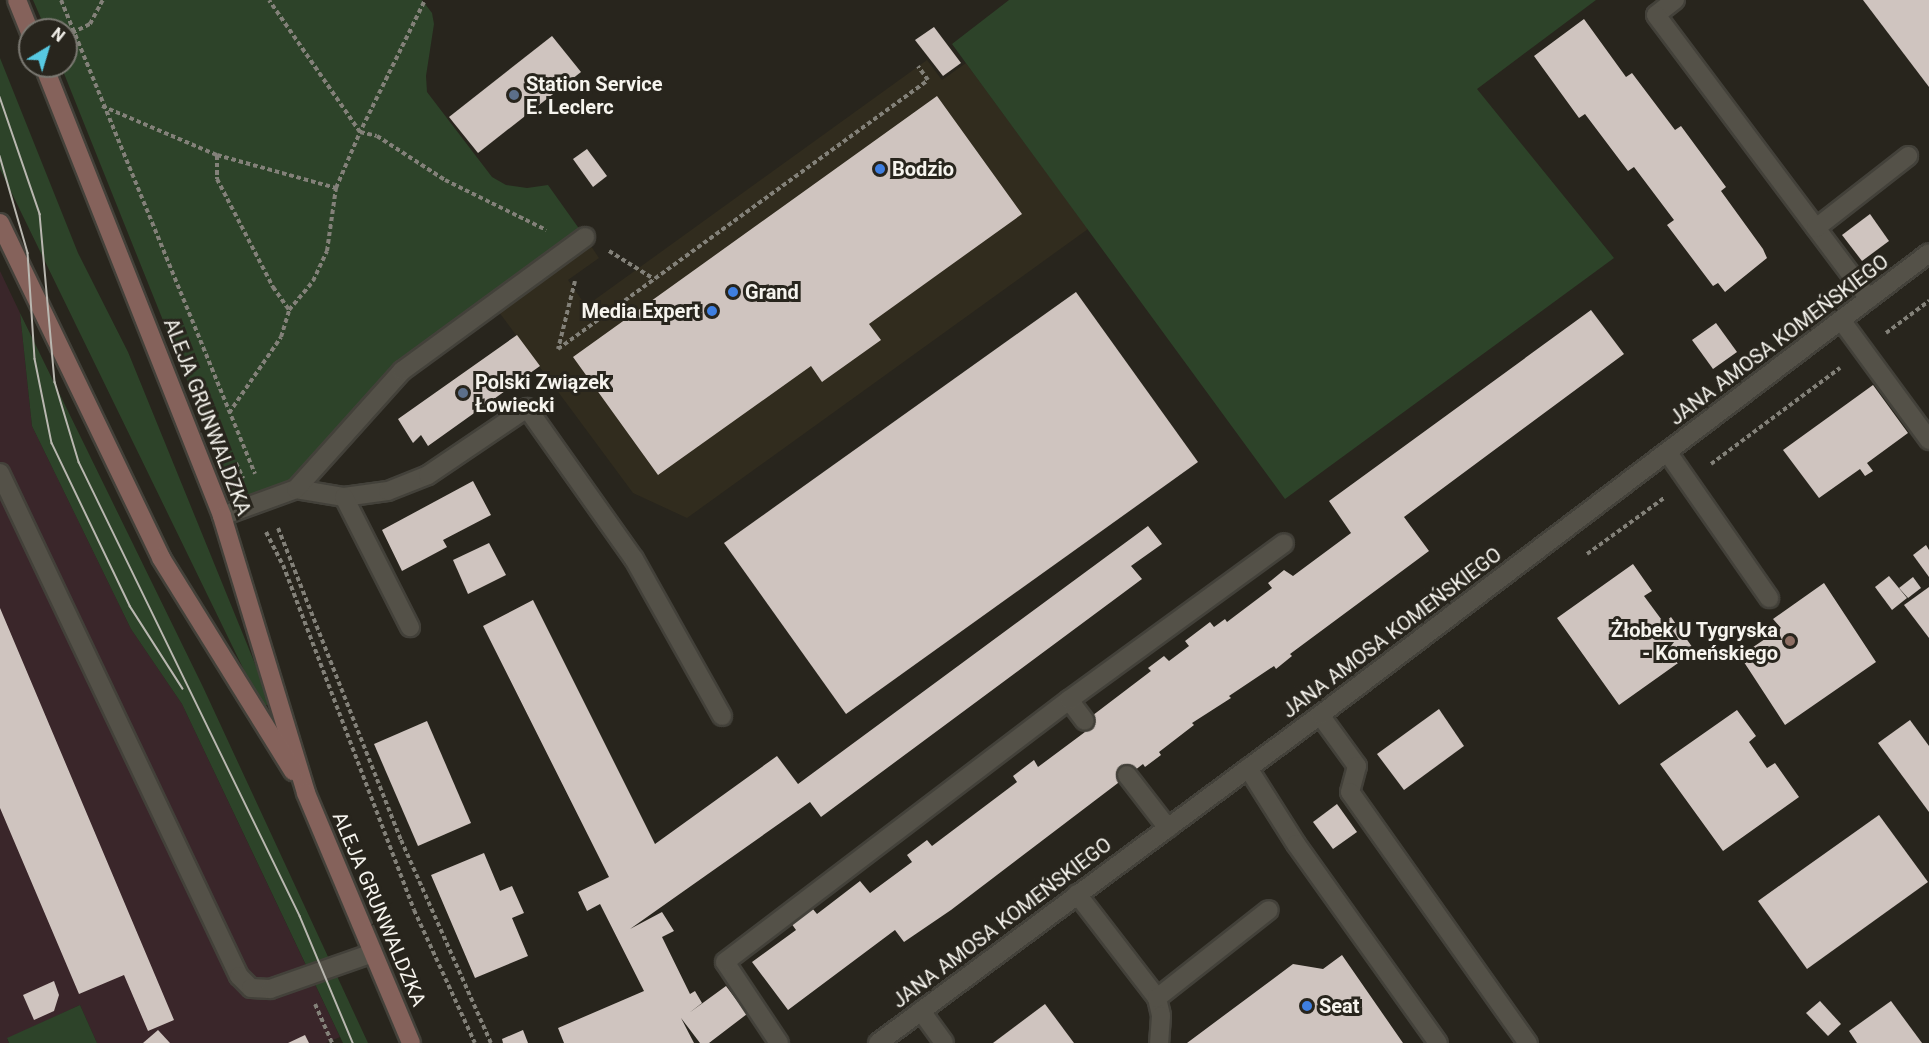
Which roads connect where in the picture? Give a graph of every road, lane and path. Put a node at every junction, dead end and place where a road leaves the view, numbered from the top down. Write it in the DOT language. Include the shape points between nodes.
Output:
graph roads {
  1 [pos="17,0"];
  2 [pos="61,0"];
  3 [pos="103,0"];
  4 [pos="269,0"];
  5 [pos="1675,0"];
  6 [pos="424,2"];
  7 [pos="24,18"];
  8 [pos="67,18"];
  9 [pos="78,30"];
  10 [pos="78,48"];
  11 [pos="918,66"];
  12 [pos="49,78"];
  13 [pos="102,106"];
  14 [pos="360,132"];
  15 [pos="218,155"];
  16 [pos="1908,156"];
  17 [pos="336,188"];
  18 [pos="0,223"];
  19 [pos="1816,228"];
  20 [pos="585,237"];
  21 [pos="1929,254"];
  22 [pos="654,279"];
  23 [pos="1869,299"];
  24 [pos="1929,301"];
  25 [pos="289,310"];
  26 [pos="1841,320"];
  27 [pos="1863,350"];
  28 [pos="229,413"];
  29 [pos="1929,440"];
  30 [pos="1668,453"];
  31 [pos="234,460"];
  32 [pos="0,472"];
  33 [pos="1688,481"];
  34 [pos="296,489"];
  35 [pos="344,498"];
  36 [pos="260,503"];
  37 [pos="222,516"];
  38 [pos="1284,543"];
  39 [pos="1577,561"];
  40 [pos="1769,597"];
  41 [pos="410,627"];
  42 [pos="1069,700"];
  43 [pos="1320,715"];
  44 [pos="722,716"];
  45 [pos="1085,721"];
  46 [pos="1248,768"];
  47 [pos="1127,775"];
  48 [pos="306,793"];
  49 [pos="1168,828"];
  50 [pos="1077,894"];
  51 [pos="1269,910"];
  52 [pos="373,953"];
  53 [pos="304,979"];
  54 [pos="1157,998"];
  55 [pos="921,1011"];
  56 [pos="332,1043"];
  57 [pos="411,1043"];
  58 [pos="475,1043"];
  59 [pos="491,1043"];
  60 [pos="779,1043"];
  61 [pos="878,1043"];
  62 [pos="944,1043"];
  63 [pos="1159,1043"];
  64 [pos="1438,1043"];
  65 [pos="1528,1043"];
  1 -- 7 [label="main road"];
  2 -- 8 [label="path"];
  3 -- 9 [label="path" via="90,24"];
  4 -- 14 [label="path"];
  5 -- 19 [label="street" via="1656,15"];
  6 -- 14 [label="path"];
  10 -- 13 [label="path"];
  11 -- 22 [label="path" via="928,80"];
  12 -- 37 [label="main road, ALEJA GRUNWALDZKA"];
  13 -- 15 [label="path"];
  13 -- 28 [label="path"];
  14 -- 17 [label="path"];
  14 -- 20 [label="path" via="376,136 445,180 552,232"];
  15 -- 17 [label="path"];
  15 -- 25 [label="path" via="217,178 273,287"];
  16 -- 19 [label="street"];
  17 -- 25 [label="path" via="327,251 313,281"];
  18 -- 48 [label="main road, ALEJA GRUNWALDZKA" via="161,558"];
  19 -- 23 [label="street"];
  20 -- 22 [label="path"];
  20 -- 22 [label="path" via="558,349"];
  20 -- 34 [label="street" via="402,371"];
  21 -- 23 [label="street, JANA AMOSA KOMEŃSKIEGO"];
  23 -- 26 [label="street, JANA AMOSA KOMEŃSKIEGO"];
  24 -- 27 [label="path"];
  25 -- 28 [label="path" via="281,337"];
  26 -- 27 [label="street"];
  26 -- 30 [label="street, JANA AMOSA KOMEŃSKIEGO"];
  27 -- 29 [label="street"];
  27 -- 33 [label="path"];
  28 -- 36 [label="path"];
  30 -- 33 [label="street"];
  30 -- 43 [label="street, JANA AMOSA KOMEŃSKIEGO"];
  31 -- 36 [label="path"];
  32 -- 53 [label="street" via="238,975 251,988 270,989"];
  33 -- 39 [label="path"];
  33 -- 40 [label="street"];
  34 -- 35 [label="street"];
  34 -- 36 [label="street"];
  35 -- 41 [label="street"];
  35 -- 44 [label="street" via="388,491 428,475 527,408 634,560"];
  36 -- 37 [label="street"];
  36 -- 58 [label="path" via="414,910"];
  36 -- 59 [label="path"];
  37 -- 48 [label="main road, ALEJA GRUNWALDZKA"];
  38 -- 42 [label="street"];
  42 -- 45 [label="street"];
  42 -- 60 [label="street" via="725,962"];
  43 -- 46 [label="street, JANA AMOSA KOMEŃSKIEGO"];
  43 -- 65 [label="street" via="1357,766 1350,792"];
  46 -- 49 [label="street, JANA AMOSA KOMEŃSKIEGO"];
  46 -- 64 [label="street" via="1296,844"];
  47 -- 49 [label="street"];
  48 -- 52 [label="main road, ALEJA GRUNWALDZKA"];
  49 -- 50 [label="street, JANA AMOSA KOMEŃSKIEGO"];
  50 -- 54 [label="street"];
  50 -- 55 [label="street, JANA AMOSA KOMEŃSKIEGO"];
  51 -- 54 [label="street"];
  52 -- 53 [label="street"];
  52 -- 57 [label="main road, ALEJA GRUNWALDZKA"];
  53 -- 56 [label="path"];
  54 -- 63 [label="street" via="1161,1016"];
  55 -- 61 [label="street, JANA AMOSA KOMEŃSKIEGO"];
  55 -- 62 [label="street"];
}
